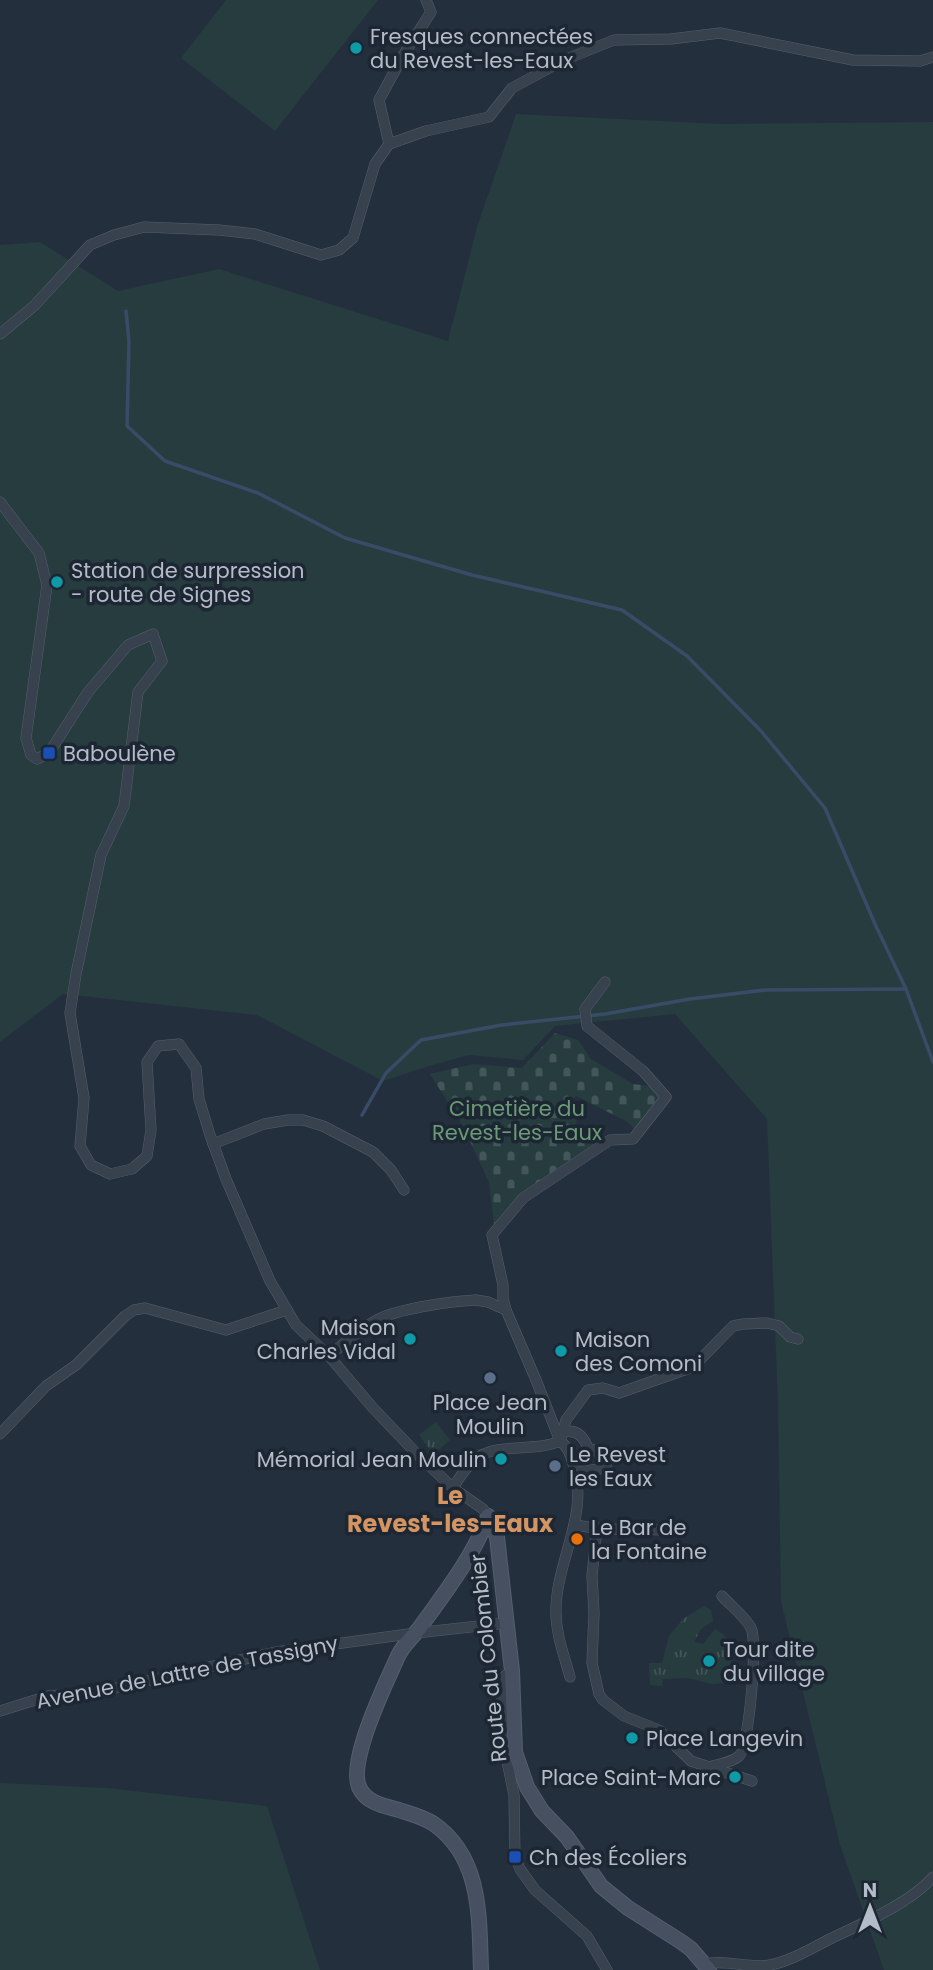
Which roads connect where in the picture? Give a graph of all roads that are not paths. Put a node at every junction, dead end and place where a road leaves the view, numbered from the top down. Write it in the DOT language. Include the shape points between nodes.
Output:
graph roads {
  1 [pos="426,0"];
  2 [pos="933,57"];
  3 [pos="388,144"];
  4 [pos="0,334"];
  5 [pos="0,502"];
  6 [pos="605,982"];
  7 [pos="213,1144"];
  8 [pos="404,1190"];
  9 [pos="287,1310"];
  10 [pos="506,1310"];
  11 [pos="798,1339"];
  12 [pos="329,1356"];
  13 [pos="0,1434"];
  14 [pos="560,1437"];
  15 [pos="576,1472"];
  16 [pos="453,1488"];
  17 [pos="488,1516"];
  18 [pos="574,1525"];
  19 [pos="597,1528"];
  20 [pos="672,1530"];
  21 [pos="722,1596"];
  22 [pos="506,1623"];
  23 [pos="416,1633"];
  24 [pos="512,1671"];
  25 [pos="570,1677"];
  26 [pos="0,1711"];
  27 [pos="708,1767"];
  28 [pos="752,1781"];
  29 [pos="933,1877"];
  30 [pos="707,1967"];
  31 [pos="481,1970"];
  32 [pos="607,1970"];
  1 -- 3 [label="street" via="431,12 379,100"];
  2 -- 3 [label="street" via="920,61 853,60 720,33 614,40 512,88 489,117"];
  3 -- 4 [label="street" via="375,164 353,238 339,250 321,255 255,234 219,230 144,228 114,235 90,245 34,306"];
  5 -- 7 [label="street" via="39,553 47,585 26,738 31,755 37,759 49,753 88,692 128,645 153,634 162,661 138,692 124,806 101,855 76,974 70,1013 84,1097 80,1146 91,1165 110,1174 132,1169 147,1156 151,1129 147,1062 158,1046 179,1044 196,1068"];
  6 -- 10 [label="street" via="585,1009 587,1024 666,1097 633,1139 610,1140 523,1198 492,1235"];
  7 -- 8 [label="street" via="264,1124 303,1120 373,1152"];
  7 -- 9 [label="street" via="270,1281"];
  9 -- 12 [label="street"];
  9 -- 13 [label="street" via="226,1330 145,1308 134,1310 76,1365 46,1386"];
  10 -- 12 [label="street" via="476,1300 408,1310 373,1323"];
  10 -- 14 [label="street"];
  11 -- 14 [label="street" via="767,1323 733,1326 693,1367 619,1393 588,1390 566,1420"];
  12 -- 16 [label="street" via="373,1408"];
  14 -- 15 [label="street"];
  14 -- 15 [label="street" via="568,1431 579,1433 588,1448 604,1454 606,1466"];
  14 -- 16 [label="street" via="541,1447 480,1455"];
  15 -- 18 [label="street"];
  16 -- 17 [label="street"];
  17 -- 22 [label="street, Route du Colombier" via="498,1538"];
  17 -- 23 [label="street" via="460,1570"];
  18 -- 19 [label="street"];
  18 -- 25 [label="street" via="556,1610"];
  19 -- 20 [label="street"];
  19 -- 27 [label="street" via="592,1663 599,1694 620,1713 659,1730 691,1761"];
  21 -- 27 [label="street" via="751,1629 754,1670 741,1754"];
  22 -- 23 [label="street, Avenue de Lattre de Tassigny"];
  22 -- 24 [label="street, Route du Colombier"];
  23 -- 26 [label="street, Avenue de Lattre de Tassigny" via="275,1652 98,1692 48,1696"];
  23 -- 31 [label="street" via="403,1645 368,1728 357,1779 372,1802 433,1824 464,1857 476,1889"];
  24 -- 30 [label="street, Route du Colombier" via="515,1752 536,1803 601,1886 680,1941"];
  24 -- 32 [label="street" via="505,1675 502,1688 502,1737 514,1795 515,1857 536,1890 587,1936"];
  27 -- 28 [label="street"];
  29 -- 30 [label="street" via="910,1897 792,1957 770,1965 725,1962"];
}
